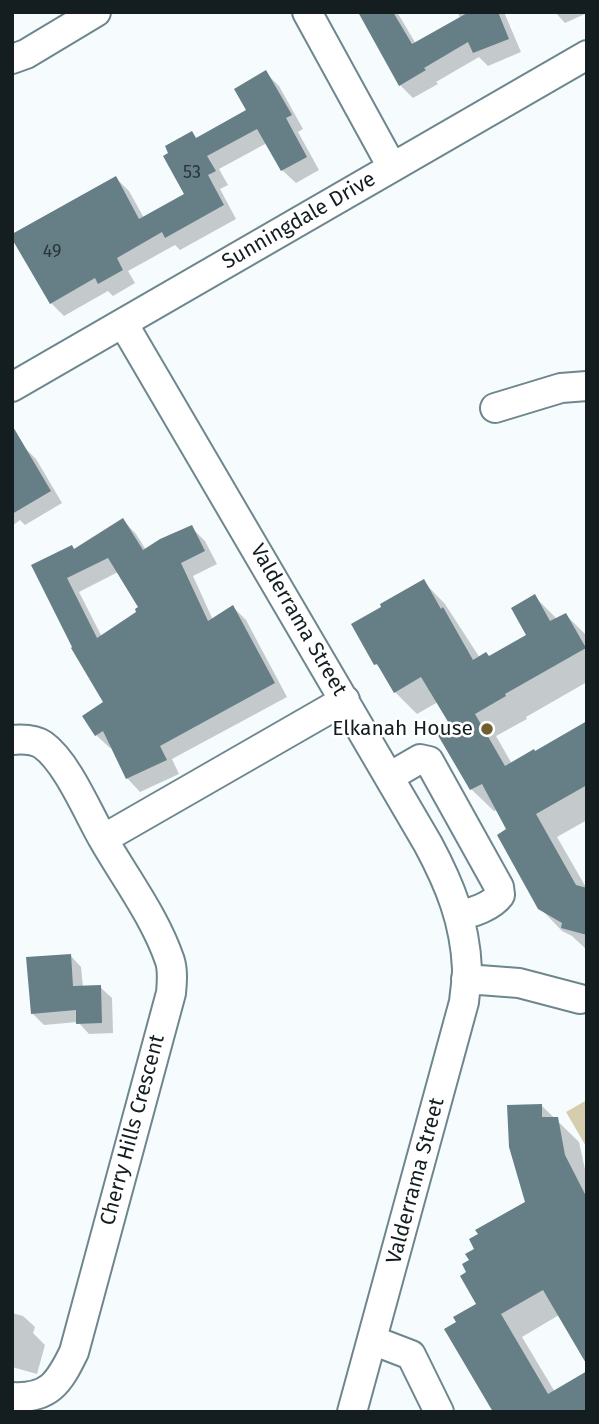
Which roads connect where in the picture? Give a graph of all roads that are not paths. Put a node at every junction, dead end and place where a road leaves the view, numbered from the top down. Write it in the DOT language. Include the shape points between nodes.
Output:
graph roads {
  1 [pos="96,12"];
  2 [pos="307,12"];
  3 [pos="587,55"];
  4 [pos="12,59"];
  5 [pos="393,167"];
  6 [pos="124,323"];
  7 [pos="587,386"];
  8 [pos="12,387"];
  9 [pos="495,408"];
  10 [pos="345,700"];
  11 [pos="12,740"];
  12 [pos="389,776"];
  13 [pos="103,839"];
  14 [pos="459,915"];
  15 [pos="466,979"];
  16 [pos="580,999"];
  17 [pos="372,1340"];
  18 [pos="12,1397"];
  19 [pos="352,1412"];
  20 [pos="439,1412"];
  1 -- 4 [label="street"];
  2 -- 5 [label="street"];
  3 -- 5 [label="street, Sunningdale Drive"];
  5 -- 6 [label="street, Sunningdale Drive"];
  6 -- 8 [label="street, Sunningdale Drive"];
  6 -- 10 [label="street, Valderrama Street"];
  7 -- 9 [label="street" via="561,388"];
  10 -- 12 [label="street, Valderrama Street"];
  10 -- 13 [label="street"];
  11 -- 13 [label="street, Cherry Hills Crescent" via="29,739 42,745 61,763"];
  12 -- 14 [label="street, Valderrama Street" via="445,876"];
  12 -- 14 [label="street" via="420,760 429,761 499,887 496,901"];
  13 -- 18 [label="street, Cherry Hills Crescent" via="159,934 171,965 171,993 74,1352 62,1376 46,1391"];
  14 -- 15 [label="street, Valderrama Street"];
  15 -- 16 [label="street" via="519,983"];
  15 -- 17 [label="street, Valderrama Street" via="455,1037"];
  17 -- 19 [label="street, Valderrama Street"];
  17 -- 20 [label="street" via="411,1355"];
}
